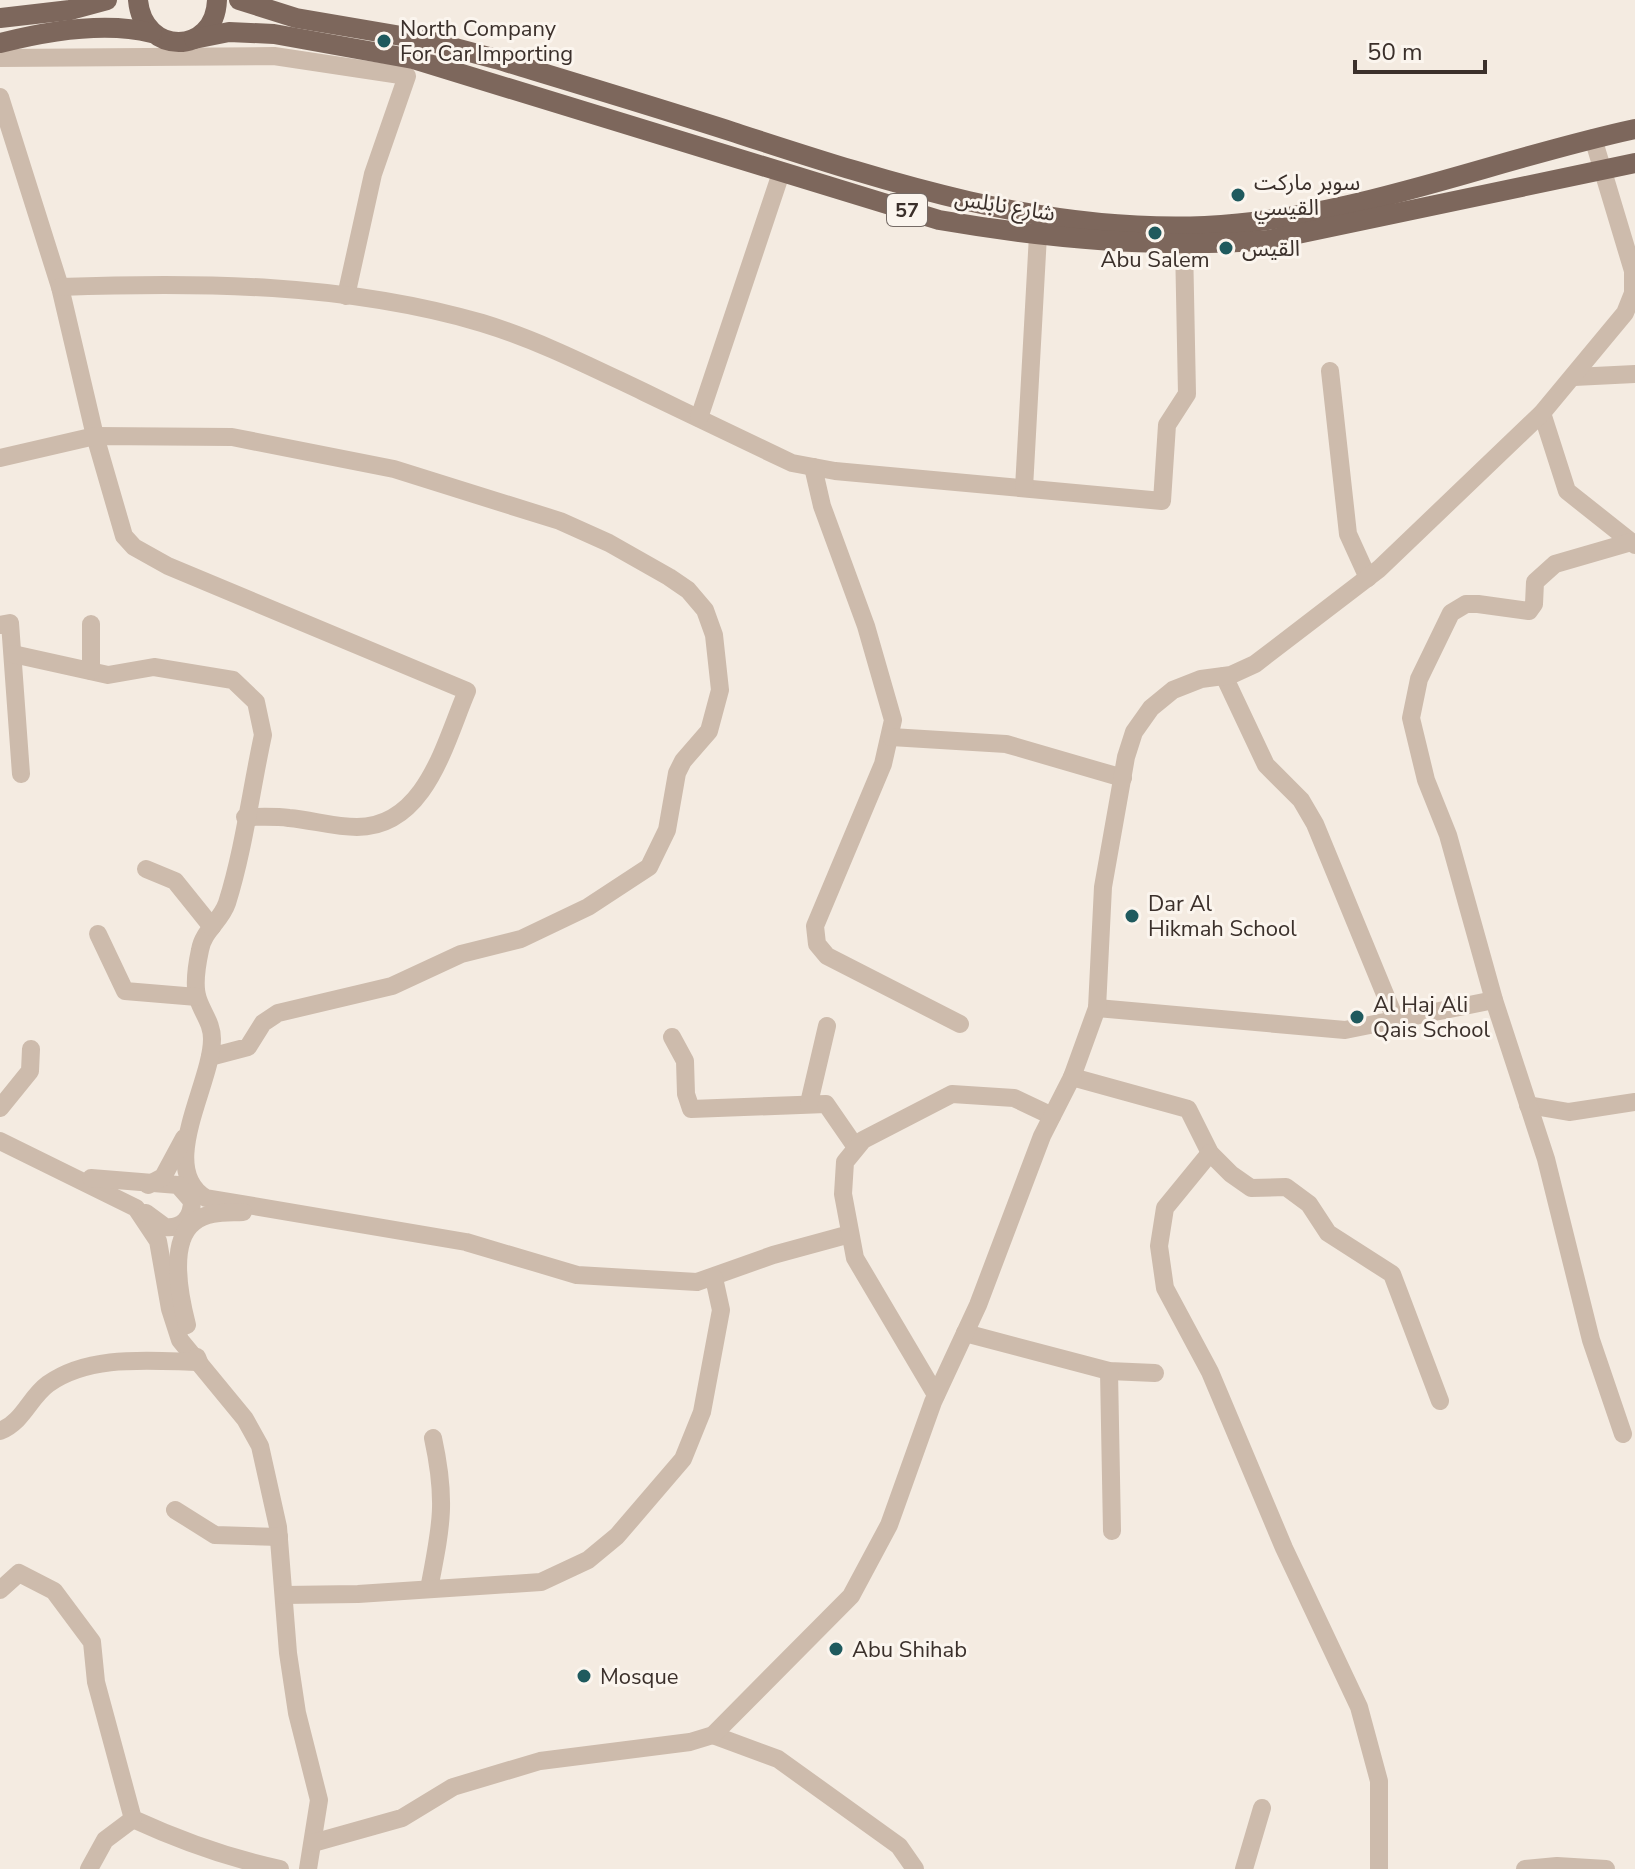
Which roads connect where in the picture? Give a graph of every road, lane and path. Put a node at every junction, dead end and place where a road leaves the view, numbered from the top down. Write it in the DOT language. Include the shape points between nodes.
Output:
graph roads {
  1 [pos="107,0"];
  2 [pos="138,0"];
  3 [pos="217,0"];
  4 [pos="239,0"];
  5 [pos="0,18"];
  6 [pos="152,33"];
  7 [pos="194,39"];
  8 [pos="0,43"];
  9 [pos="0,58"];
  10 [pos="0,97"];
  11 [pos="1635,129"];
  12 [pos="1593,138"];
  13 [pos="1635,163"];
  14 [pos="781,173"];
  15 [pos="1602,173"];
  16 [pos="1038,235"];
  17 [pos="1184,244"];
  18 [pos="60,287"];
  19 [pos="346,296"];
  20 [pos="1330,371"];
  21 [pos="1635,374"];
  22 [pos="1574,377"];
  23 [pos="1542,413"];
  24 [pos="699,418"];
  25 [pos="95,436"];
  26 [pos="0,458"];
  27 [pos="813,467"];
  28 [pos="1024,488"];
  29 [pos="1633,544"];
  30 [pos="1368,578"];
  31 [pos="91,624"];
  32 [pos="0,625"];
  33 [pos="13,654"];
  34 [pos="91,671"];
  35 [pos="1224,676"];
  36 [pos="891,737"];
  37 [pos="21,774"];
  38 [pos="1123,778"];
  39 [pos="245,817"];
  40 [pos="146,869"];
  41 [pos="212,927"];
  42 [pos="98,934"];
  43 [pos="197,997"];
  44 [pos="1494,1000"];
  45 [pos="1097,1008"];
  46 [pos="1396,1021"];
  47 [pos="960,1024"];
  48 [pos="827,1026"];
  49 [pos="672,1037"];
  50 [pos="31,1049"];
  51 [pos="210,1057"];
  52 [pos="1072,1077"];
  53 [pos="1635,1102"];
  54 [pos="809,1103"];
  55 [pos="1528,1105"];
  56 [pos="0,1108"];
  57 [pos="1052,1116"];
  58 [pos="190,1125"];
  59 [pos="0,1141"];
  60 [pos="855,1146"];
  61 [pos="1210,1153"];
  62 [pos="73,1176"];
  63 [pos="148,1185"];
  64 [pos="136,1208"];
  65 [pos="303,1212"];
  66 [pos="850,1234"];
  67 [pos="714,1278"];
  68 [pos="965,1333"];
  69 [pos="199,1362"];
  70 [pos="1109,1371"];
  71 [pos="1155,1373"];
  72 [pos="936,1395"];
  73 [pos="1440,1401"];
  74 [pos="0,1431"];
  75 [pos="1623,1434"];
  76 [pos="433,1438"];
  77 [pos="175,1510"];
  78 [pos="1112,1531"];
  79 [pos="279,1537"];
  80 [pos="0,1570"];
  81 [pos="19,1573"];
  82 [pos="429,1589"];
  83 [pos="0,1590"];
  84 [pos="284,1595"];
  85 [pos="713,1735"];
  86 [pos="1262,1808"];
  87 [pos="133,1819"];
  88 [pos="313,1843"];
  89 [pos="89,1869"];
  90 [pos="280,1869"];
  91 [pos="308,1869"];
  92 [pos="915,1869"];
  93 [pos="1244,1869"];
  94 [pos="1379,1869"];
  95 [pos="1525,1869"];
  96 [pos="1606,1869"];
  1 -- 5 [label="main road"];
  2 -- 6 [label="main road" via="139,13"];
  3 -- 7 [label="main road" via="212,23"];
  4 -- 12 [label="main road, شارع نابلس / 57" via="296,18 425,40 496,59 940,197 1071,220 1207,226 1342,208"];
  6 -- 7 [label="main road, شارع نابلس" via="167,41"];
  6 -- 8 [label="main road, شارع نابلس" via="80,30"];
  7 -- 14 [label="main road, شارع نابلس / 57" via="229,32 274,34 413,59"];
  9 -- 19 [label="street" via="274,56 407,76 373,174"];
  10 -- 18 [label="street"];
  11 -- 12 [label="main road, شارع نابلس / 57"];
  12 -- 15 [label="street"];
  13 -- 15 [label="main road, شارع نابلس / 57"];
  14 -- 16 [label="main road, شارع نابلس / 57" via="939,220"];
  14 -- 24 [label="street"];
  15 -- 17 [label="main road, شارع نابلس / 57" via="1269,240"];
  15 -- 22 [label="street" via="1631,263 1633,293 1625,313"];
  16 -- 17 [label="main road, شارع نابلس / 57"];
  16 -- 28 [label="street"];
  17 -- 28 [label="street" via="1187,394 1167,425 1162,501"];
  18 -- 19 [label="street" via="159,284"];
  18 -- 25 [label="street"];
  19 -- 24 [label="street" via="485,324"];
  20 -- 30 [label="street" via="1348,534"];
  21 -- 22 [label="street"];
  22 -- 23 [label="street"];
  23 -- 29 [label="street" via="1567,491"];
  23 -- 30 [label="street"];
  24 -- 27 [label="street" via="792,463"];
  25 -- 26 [label="street"];
  25 -- 39 [label="street" via="118,523 134,547 467,691 426,787 383,822 359,827"];
  25 -- 51 [label="street" via="232,437 394,469 560,521 620,548 688,590 705,610 714,635 720,690 709,731 677,773 667,830 649,867 588,907 521,939 461,954 392,986 278,1013 263,1023 248,1047"];
  27 -- 28 [label="street"];
  27 -- 36 [label="street" via="866,626 893,720"];
  29 -- 44 [label="street" via="1555,564 1535,582 1529,611 1478,604 1458,608 1414,695 1411,718 1426,780 1448,835"];
  30 -- 35 [label="street" via="1255,664"];
  31 -- 34 [label="street"];
  32 -- 33 [label="street" via="10,623"];
  33 -- 34 [label="street"];
  33 -- 37 [label="street"];
  34 -- 39 [label="street" via="108,675 154,667 241,685 256,702 263,735"];
  35 -- 38 [label="street" via="1187,684 1151,708 1134,732"];
  35 -- 46 [label="street" via="1260,754 1315,824"];
  36 -- 38 [label="street" via="1006,744"];
  36 -- 47 [label="street" via="814,936 827,956"];
  38 -- 45 [label="street" via="1103,887"];
  39 -- 41 [label="street" via="228,898"];
  40 -- 41 [label="street" via="175,881"];
  41 -- 43 [label="street" via="200,949"];
  42 -- 43 [label="street" via="125,991"];
  43 -- 51 [label="street" via="210,1025"];
  44 -- 46 [label="street"];
  44 -- 55 [label="street"];
  45 -- 46 [label="street" via="1345,1030"];
  45 -- 52 [label="street"];
  48 -- 54 [label="street"];
  49 -- 54 [label="street" via="685,1061 691,1109"];
  50 -- 56 [label="street" via="30,1071"];
  51 -- 58 [label="street"];
  52 -- 57 [label="street"];
  52 -- 61 [label="street" via="1188,1109"];
  53 -- 55 [label="street" via="1569,1112"];
  54 -- 60 [label="street" via="826,1104"];
  55 -- 75 [label="street" via="1591,1340"];
  57 -- 60 [label="street" via="1014,1098 952,1094"];
  57 -- 68 [label="street"];
  58 -- 63 [label="street" via="163,1177"];
  58 -- 65 [label="street" via="185,1170 193,1191 206,1198"];
  59 -- 62 [label="street"];
  60 -- 66 [label="street" via="841,1182"];
  61 -- 73 [label="street" via="1251,1188 1286,1187 1309,1204 1328,1233 1392,1274"];
  61 -- 94 [label="street" via="1165,1208 1159,1246 1165,1288 1210,1372 1359,1707 1379,1781"];
  62 -- 63 [label="street"];
  62 -- 64 [label="street"];
  63 -- 64 [label="street" via="170,1183 184,1189 192,1201 190,1216 179,1226 165,1227"];
  64 -- 69 [label="street" via="158,1241 180,1340"];
  65 -- 67 [label="street" via="466,1242 577,1275 697,1282"];
  65 -- 69 [label="street" via="217,1213 192,1223 184,1237 179,1274"];
  66 -- 67 [label="street"];
  66 -- 72 [label="street" via="861,1270"];
  67 -- 82 [label="street" via="721,1310 702,1412 683,1459 617,1536 588,1560 541,1582"];
  68 -- 70 [label="street"];
  68 -- 72 [label="street"];
  69 -- 74 [label="street" via="91,1365 47,1385 24,1414"];
  69 -- 79 [label="street" via="260,1446"];
  70 -- 71 [label="street"];
  70 -- 78 [label="street"];
  72 -- 85 [label="street" via="889,1525 851,1596"];
  76 -- 82 [label="street" via="443,1507"];
  77 -- 79 [label="street" via="215,1535"];
  79 -- 84 [label="street"];
  80 -- 81 [label="street"];
  81 -- 83 [label="street"];
  81 -- 87 [label="street" via="54,1591 92,1642 96,1682"];
  82 -- 84 [label="street"];
  84 -- 88 [label="street" via="297,1713 319,1800"];
  85 -- 88 [label="street" via="540,1761 453,1787 402,1818"];
  85 -- 92 [label="street" via="778,1759 899,1846"];
  86 -- 93 [label="street"];
  87 -- 89 [label="street" via="105,1840"];
  87 -- 90 [label="street" via="234,1859"];
  88 -- 91 [label="street"];
  95 -- 96 [label="street"];
}
